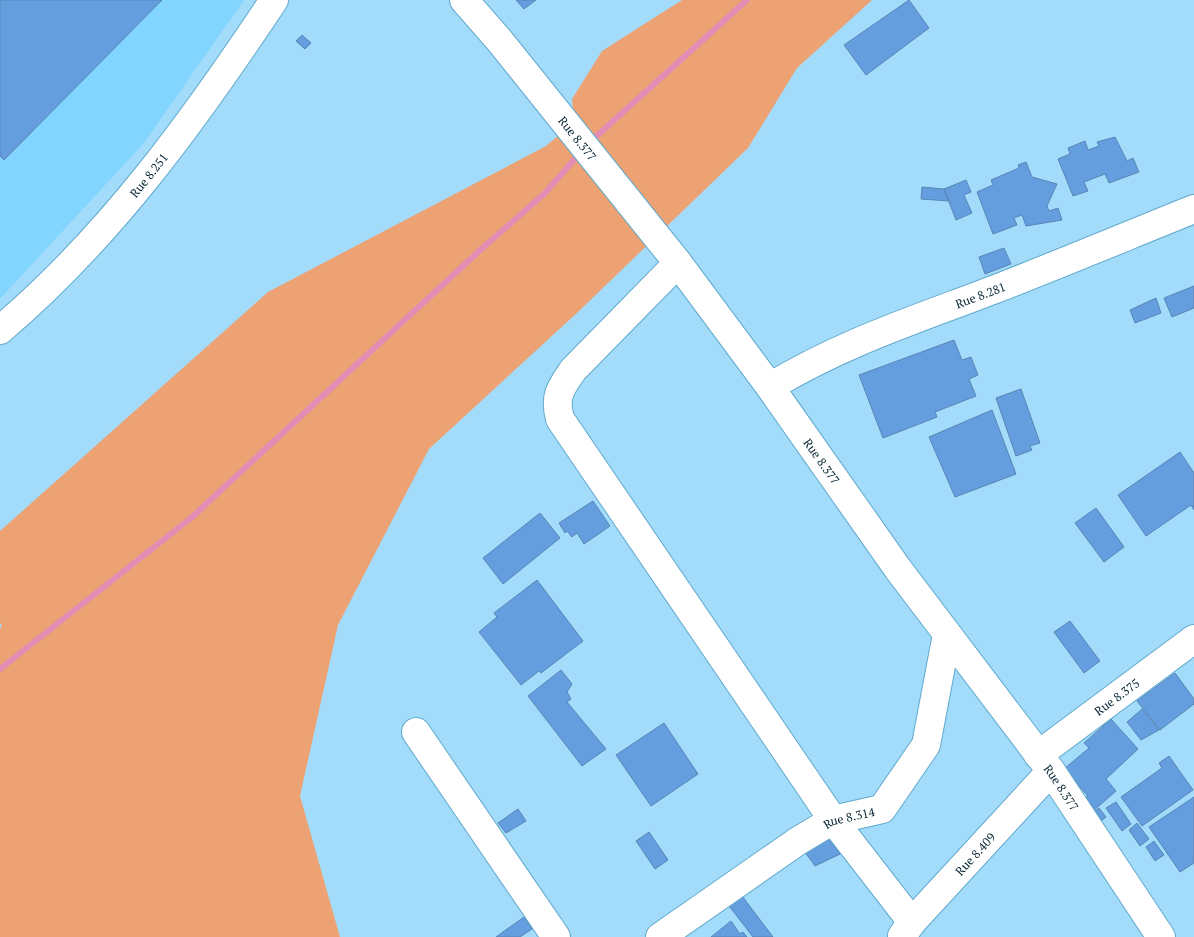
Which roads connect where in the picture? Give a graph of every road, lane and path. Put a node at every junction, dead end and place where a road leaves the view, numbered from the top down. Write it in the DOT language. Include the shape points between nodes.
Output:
graph roads {
  1 [pos="274,0"];
  2 [pos="464,0"];
  3 [pos="1194,209"];
  4 [pos="678,263"];
  5 [pos="0,330"];
  6 [pos="770,386"];
  7 [pos="947,634"];
  8 [pos="1194,639"];
  9 [pos="416,732"];
  10 [pos="1044,763"];
  11 [pos="833,820"];
  12 [pos="906,929"];
  13 [pos="556,937"];
  14 [pos="660,937"];
  15 [pos="1160,937"];
  1 -- 5 [label="main road, Rue 8.251" via="224,76 160,162 89,244"];
  2 -- 4 [label="main road, Rue 8.377"];
  3 -- 6 [label="main road, Rue 8.281" via="849,345"];
  4 -- 6 [label="main road, Rue 8.377"];
  4 -- 11 [label="main road" via="573,370 560,388 556,403 560,419"];
  6 -- 7 [label="main road, Rue 8.377"];
  7 -- 10 [label="main road, Rue 8.377"];
  7 -- 11 [label="main road, Rue 8.314" via="926,745 882,809"];
  8 -- 10 [label="main road, Rue 8.375"];
  9 -- 13 [label="main road"];
  10 -- 12 [label="main road, Rue 8.409"];
  10 -- 15 [label="main road, Rue 8.377"];
  11 -- 12 [label="main road"];
  11 -- 14 [label="main road, Rue 8.314"];
}
